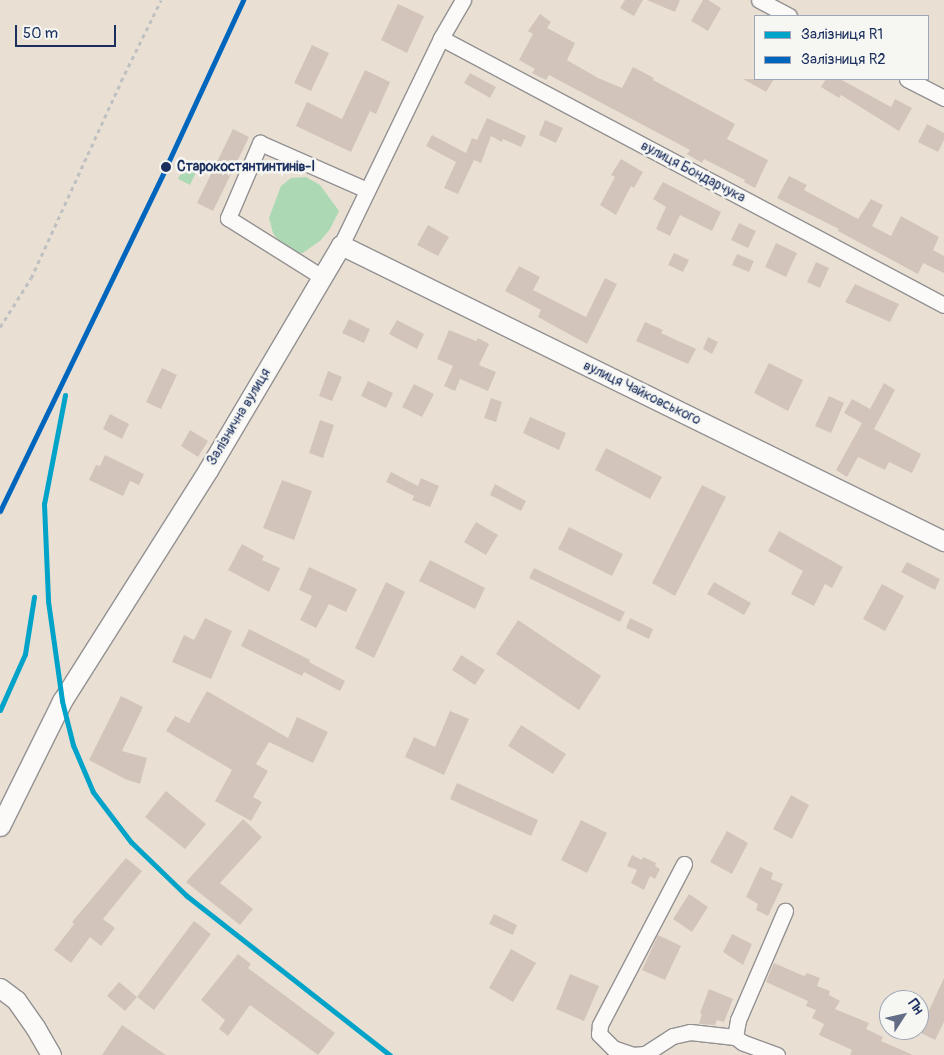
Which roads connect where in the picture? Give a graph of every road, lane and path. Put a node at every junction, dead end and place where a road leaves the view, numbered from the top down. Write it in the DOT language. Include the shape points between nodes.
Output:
graph roads {
  1 [pos="161,0"];
  2 [pos="463,0"];
  3 [pos="759,0"];
  4 [pos="787,15"];
  5 [pos="441,38"];
  6 [pos="909,80"];
  7 [pos="944,98"];
  8 [pos="367,190"];
  9 [pos="341,245"];
  10 [pos="322,277"];
  11 [pos="944,305"];
  12 [pos="0,328"];
  13 [pos="944,541"];
  14 [pos="0,826"];
  15 [pos="684,864"];
  16 [pos="785,911"];
  17 [pos="0,988"];
  18 [pos="735,1037"];
  19 [pos="51,1055"];
  20 [pos="777,1055"];
  1 -- 12 [label="path" via="31,278"];
  2 -- 5 [label="street, Залізнична вулиця"];
  3 -- 4 [label="street"];
  5 -- 8 [label="street, Залізнична вулиця"];
  5 -- 11 [label="street, вулиця Бондарчука"];
  6 -- 7 [label="street"];
  8 -- 9 [label="street, Залізнична вулиця"];
  8 -- 10 [label="street" via="260,142 228,218"];
  9 -- 10 [label="street, Залізнична вулиця"];
  9 -- 13 [label="street, вулиця Чайковського"];
  10 -- 14 [label="street, Залізнична вулиця" via="208,470 62,701"];
  15 -- 18 [label="street" via="600,1025 599,1034 613,1048 634,1055 645,1054 673,1036 690,1032"];
  16 -- 18 [label="street" via="738,1020"];
  17 -- 19 [label="street" via="16,1000"];
  18 -- 20 [label="street"];
}
